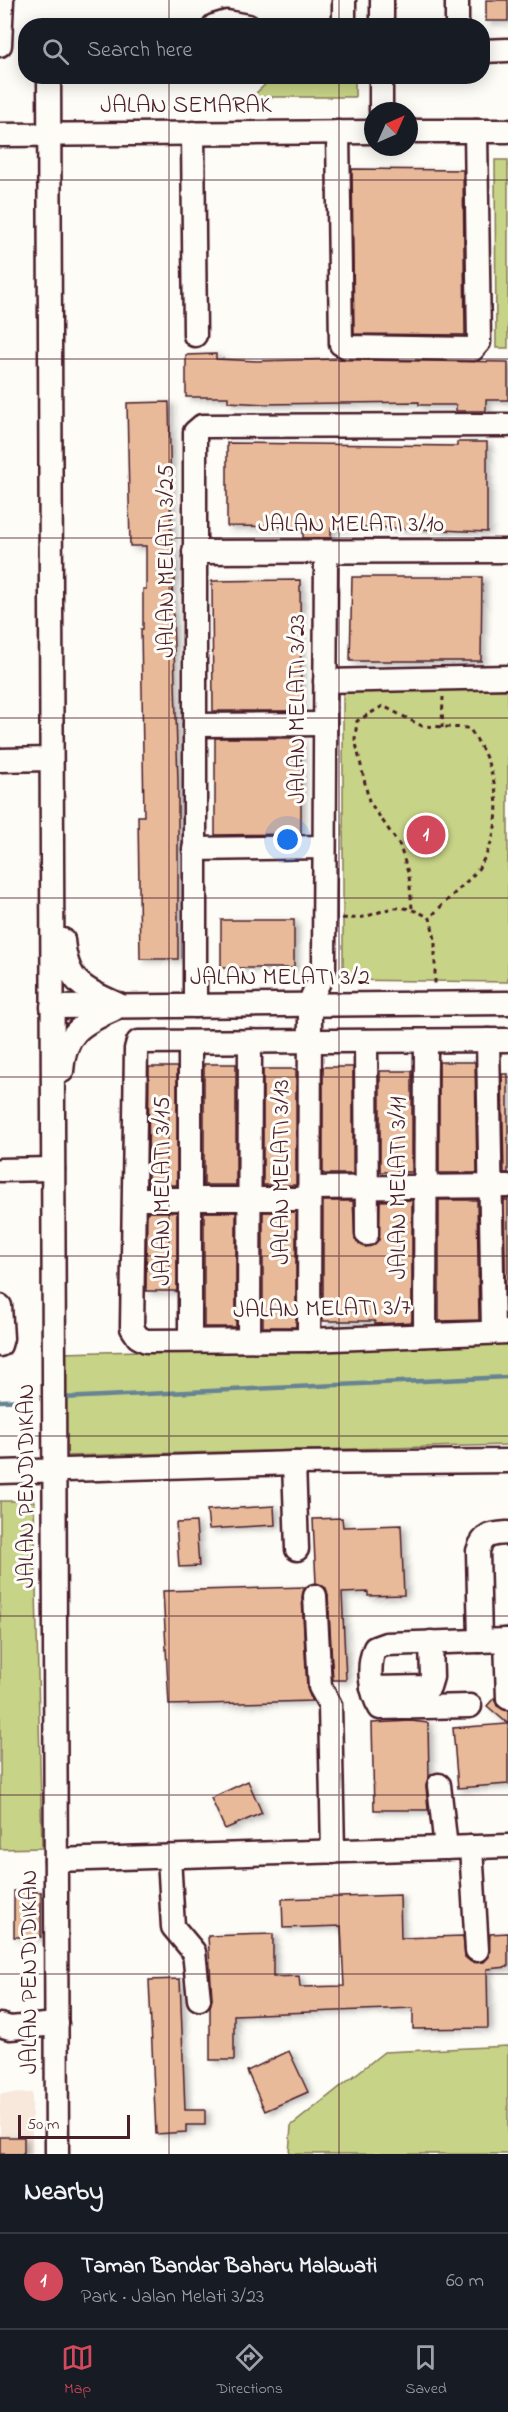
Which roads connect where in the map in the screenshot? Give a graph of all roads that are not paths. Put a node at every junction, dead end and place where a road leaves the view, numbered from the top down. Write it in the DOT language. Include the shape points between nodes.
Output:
graph roads {
  1 [pos="2,0"];
  2 [pos="344,0"];
  3 [pos="382,0"];
  4 [pos="457,0"];
  5 [pos="344,18"];
  6 [pos="382,18"];
  7 [pos="457,18"];
  8 [pos="0,45"];
  9 [pos="508,50"];
  10 [pos="490,51"];
  11 [pos="49,84"];
  12 [pos="381,84"];
  13 [pos="381,102"];
  14 [pos="508,130"];
  15 [pos="418,131"];
  16 [pos="476,131"];
  17 [pos="338,132"];
  18 [pos="364,132"];
  19 [pos="193,133"];
  20 [pos="48,134"];
  21 [pos="0,135"];
  22 [pos="195,334"];
  23 [pos="508,425"];
  24 [pos="508,551"];
  25 [pos="194,552"];
  26 [pos="326,553"];
  27 [pos="508,677"];
  28 [pos="325,681"];
  29 [pos="325,724"];
  30 [pos="195,725"];
  31 [pos="51,759"];
  32 [pos="0,760"];
  33 [pos="324,847"];
  34 [pos="194,849"];
  35 [pos="52,877"];
  36 [pos="508,1003"];
  37 [pos="310,1005"];
  38 [pos="121,1006"];
  39 [pos="195,1006"];
  40 [pos="52,1007"];
  41 [pos="498,1040"];
  42 [pos="250,1041"];
  43 [pos="309,1041"];
  44 [pos="366,1041"];
  45 [pos="426,1041"];
  46 [pos="190,1042"];
  47 [pos="53,1123"];
  48 [pos="53,1169"];
  49 [pos="0,1170"];
  50 [pos="499,1186"];
  51 [pos="426,1187"];
  52 [pos="369,1188"];
  53 [pos="309,1194"];
  54 [pos="135,1199"];
  55 [pos="190,1199"];
  56 [pos="250,1199"];
  57 [pos="368,1234"];
  58 [pos="0,1306"];
  59 [pos="500,1332"];
  60 [pos="425,1335"];
  61 [pos="249,1339"];
  62 [pos="190,1340"];
  63 [pos="309,1340"];
  64 [pos="0,1345"];
  65 [pos="508,1461"];
  66 [pos="294,1463"];
  67 [pos="54,1471"];
  68 [pos="0,1472"];
  69 [pos="508,1533"];
  70 [pos="297,1549"];
  71 [pos="315,1596"];
  72 [pos="507,1640"];
  73 [pos="480,1641"];
  74 [pos="431,1642"];
  75 [pos="372,1688"];
  76 [pos="508,1698"];
  77 [pos="470,1706"];
  78 [pos="440,1785"];
  79 [pos="508,1846"];
  80 [pos="471,1847"];
  81 [pos="446,1848"];
  82 [pos="333,1852"];
  83 [pos="169,1857"];
  84 [pos="56,1860"];
  85 [pos="477,1950"];
  86 [pos="199,1999"];
  87 [pos="57,2024"];
  88 [pos="0,2025"];
  89 [pos="57,2154"];
  1 -- 8 [label="street"];
  2 -- 5 [label="street"];
  3 -- 6 [label="street"];
  4 -- 7 [label="street"];
  9 -- 10 [label="street"];
  11 -- 20 [label="street, JALAN PENDIDIKAN"];
  12 -- 13 [label="street"];
  14 -- 16 [label="street"];
  15 -- 16 [label="street"];
  16 -- 17 [label="street" via="479,342 473,349 343,346"];
  17 -- 18 [label="street, JALAN SEMARAK"];
  17 -- 19 [label="street, JALAN SEMARAK"];
  19 -- 20 [label="street, JALAN SEMARAK"];
  19 -- 22 [label="street"];
  20 -- 21 [label="street, JALAN SEMARAK"];
  20 -- 31 [label="street, JALAN PENDIDIKAN"];
  23 -- 25 [label="street, JALAN MELATI 3/25" via="202,426 194,437"];
  24 -- 26 [label="street, JALAN MELATI 3/10"];
  25 -- 26 [label="street, JALAN MELATI 3/10"];
  25 -- 30 [label="street, JALAN MELATI 3/25"];
  26 -- 28 [label="street, JALAN MELATI 3/23"];
  27 -- 28 [label="street"];
  28 -- 29 [label="street, JALAN MELATI 3/23"];
  29 -- 30 [label="street"];
  29 -- 33 [label="street, JALAN MELATI 3/23"];
  30 -- 34 [label="street, JALAN MELATI 3/25"];
  31 -- 32 [label="street"];
  31 -- 35 [label="street, JALAN PENDIDIKAN"];
  33 -- 34 [label="street"];
  33 -- 37 [label="street, JALAN MELATI 3/23" via="324,967"];
  34 -- 39 [label="street, JALAN MELATI 3/25"];
  35 -- 38 [label="street" via="68,969 77,981"];
  35 -- 40 [label="street, JALAN PENDIDIKAN"];
  36 -- 37 [label="street, JALAN MELATI 3/2"];
  37 -- 39 [label="street, JALAN MELATI 3/2"];
  37 -- 43 [label="street, JALAN MELATI 3/13"];
  38 -- 39 [label="street, JALAN MELATI 3/2"];
  38 -- 40 [label="street, JALAN MELATI 3/2"];
  38 -- 47 [label="street" via="81,1026 69,1041"];
  40 -- 47 [label="street, JALAN PENDIDIKAN"];
  41 -- 45 [label="street"];
  41 -- 50 [label="street"];
  42 -- 43 [label="street"];
  42 -- 46 [label="street"];
  42 -- 56 [label="street"];
  43 -- 44 [label="street"];
  43 -- 53 [label="street, JALAN MELATI 3/13"];
  44 -- 45 [label="street"];
  44 -- 52 [label="street"];
  45 -- 51 [label="street, JALAN MELATI 3/11"];
  46 -- 54 [label="street" via="138,1042"];
  46 -- 55 [label="street, JALAN MELATI 3/15"];
  47 -- 48 [label="street, JALAN PENDIDIKAN"];
  48 -- 49 [label="street"];
  48 -- 67 [label="street, JALAN PENDIDIKAN"];
  50 -- 51 [label="street"];
  50 -- 59 [label="street"];
  51 -- 52 [label="street"];
  51 -- 60 [label="street, JALAN MELATI 3/11"];
  52 -- 53 [label="street"];
  52 -- 57 [label="street"];
  53 -- 56 [label="street"];
  53 -- 63 [label="street, JALAN MELATI 3/13"];
  54 -- 55 [label="street"];
  54 -- 62 [label="street, JALAN MELATI 3/7" via="132,1328 146,1341"];
  55 -- 56 [label="street"];
  55 -- 62 [label="street, JALAN MELATI 3/15"];
  56 -- 61 [label="street"];
  58 -- 64 [label="street"];
  59 -- 60 [label="street, JALAN MELATI 3/7"];
  60 -- 63 [label="street, JALAN MELATI 3/7"];
  61 -- 62 [label="street, JALAN MELATI 3/7"];
  61 -- 63 [label="street, JALAN MELATI 3/7"];
  65 -- 66 [label="street"];
  66 -- 67 [label="street"];
  66 -- 70 [label="street"];
  67 -- 68 [label="street"];
  67 -- 84 [label="street, JALAN PENDIDIKAN"];
  69 -- 73 [label="street" via="489,1534 478,1551"];
  71 -- 82 [label="street" via="320,1688 330,1705"];
  72 -- 73 [label="street"];
  72 -- 76 [label="street"];
  73 -- 74 [label="street"];
  74 -- 75 [label="street" via="375,1648 371,1657"];
  74 -- 75 [label="street" via="429,1687"];
  75 -- 77 [label="street" via="382,1709"];
  78 -- 81 [label="street"];
  79 -- 80 [label="street"];
  80 -- 81 [label="street"];
  80 -- 85 [label="street"];
  81 -- 82 [label="street"];
  82 -- 83 [label="street"];
  83 -- 84 [label="street"];
  83 -- 86 [label="street" via="173,1927 194,1952"];
  84 -- 87 [label="street, JALAN PENDIDIKAN"];
  87 -- 88 [label="street" via="10,2028"];
  87 -- 89 [label="street, JALAN PENDIDIKAN"];
}
